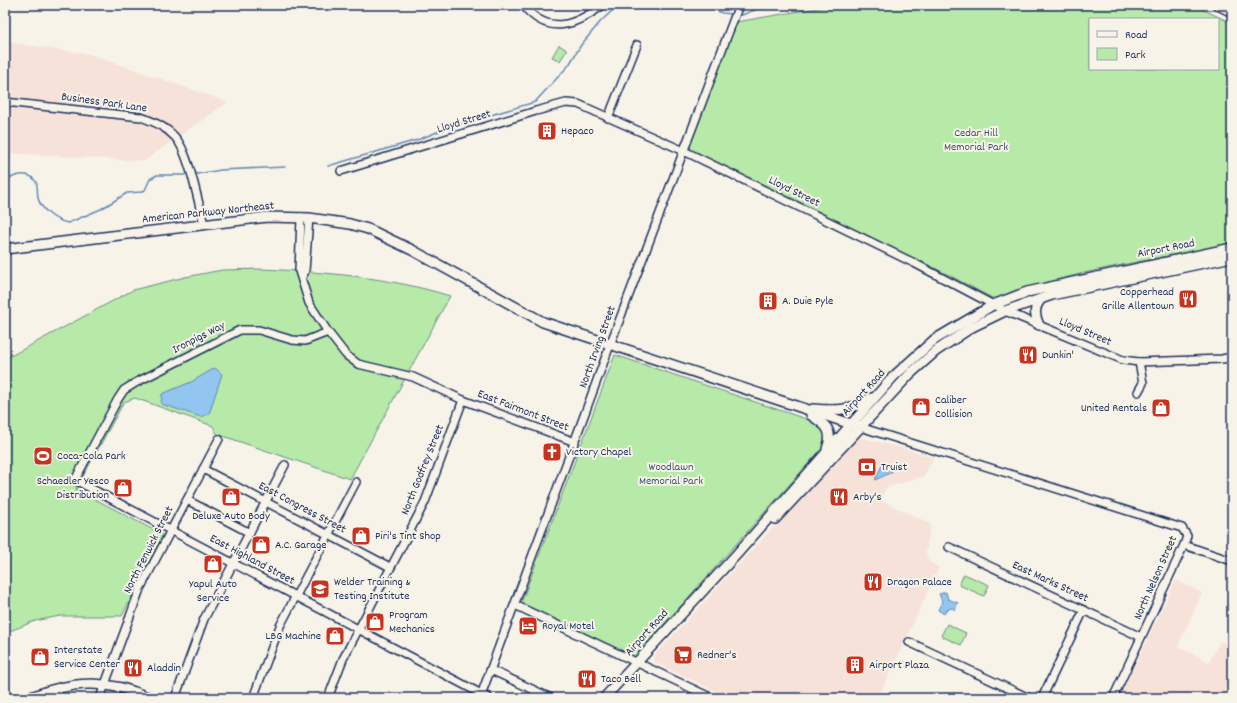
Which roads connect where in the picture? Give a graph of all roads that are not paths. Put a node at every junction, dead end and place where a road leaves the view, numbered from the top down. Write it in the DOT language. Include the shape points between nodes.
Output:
graph roads {
  1 [pos="523,5"];
  2 [pos="603,5"];
  3 [pos="739,5"];
  4 [pos="1216,5"];
  5 [pos="1232,13"];
  6 [pos="636,45"];
  7 [pos="5,102"];
  8 [pos="608,118"];
  9 [pos="684,151"];
  10 [pos="341,172"];
  11 [pos="305,217"];
  12 [pos="204,224"];
  13 [pos="1232,248"];
  14 [pos="5,250"];
  15 [pos="1232,257"];
  16 [pos="1041,298"];
  17 [pos="993,305"];
  18 [pos="1005,311"];
  19 [pos="1039,325"];
  20 [pos="328,332"];
  21 [pos="610,345"];
  22 [pos="1232,357"];
  23 [pos="1138,362"];
  24 [pos="1138,392"];
  25 [pos="879,394"];
  26 [pos="463,400"];
  27 [pos="800,408"];
  28 [pos="856,426"];
  29 [pos="219,439"];
  30 [pos="575,442"];
  31 [pos="826,453"];
  32 [pos="285,465"];
  33 [pos="203,469"];
  34 [pos="75,480"];
  35 [pos="356,482"];
  36 [pos="187,500"];
  37 [pos="266,502"];
  38 [pos="171,530"];
  39 [pos="250,532"];
  40 [pos="328,534"];
  41 [pos="1184,545"];
  42 [pos="949,547"];
  43 [pos="1232,561"];
  44 [pos="233,563"];
  45 [pos="390,567"];
  46 [pos="296,596"];
  47 [pos="515,605"];
  48 [pos="1084,610"];
  49 [pos="358,629"];
  50 [pos="1142,637"];
  51 [pos="910,642"];
  52 [pos="639,664"];
  53 [pos="491,670"];
  54 [pos="105,684"];
  55 [pos="1012,690"];
  56 [pos="481,696"];
  57 [pos="28,698"];
  58 [pos="100,698"];
  59 [pos="149,698"];
  60 [pos="175,698"];
  61 [pos="253,698"];
  62 [pos="328,698"];
  63 [pos="489,698"];
  64 [pos="551,698"];
  65 [pos="604,698"];
  66 [pos="610,698"];
  67 [pos="712,698"];
  68 [pos="1008,698"];
  69 [pos="1029,698"];
  70 [pos="1042,698"];
  71 [pos="1113,698"];
  1 -- 2 [label="street" via="538,19 559,25 581,20"];
  3 -- 9 [label="street, North Irving Street"];
  4 -- 5 [label="street"];
  6 -- 8 [label="street"];
  7 -- 12 [label="street, Business Park Lane" via="141,117 160,124 180,144 192,177"];
  8 -- 9 [label="street, Lloyd Street"];
  8 -- 10 [label="street, Lloyd Street" via="578,104 566,103"];
  9 -- 17 [label="street, Lloyd Street" via="914,263"];
  9 -- 21 [label="street, North Irving Street"];
  11 -- 12 [label="main road, American Parkway Northeast" via="267,217"];
  11 -- 20 [label="street" via="305,271 302,277 309,303"];
  11 -- 21 [label="main road, American Parkway Northeast" via="350,224 389,238 528,316"];
  12 -- 14 [label="main road, American Parkway Northeast"];
  13 -- 17 [label="main road, Airport Road" via="1071,281 1027,292"];
  15 -- 16 [label="main road, Airport Road"];
  16 -- 18 [label="main road, Airport Road"];
  16 -- 19 [label="main road" via="1035,308"];
  17 -- 18 [label="street, Lloyd Street"];
  17 -- 25 [label="main road, Airport Road" via="934,340"];
  18 -- 19 [label="street, Lloyd Street"];
  18 -- 28 [label="main road, Airport Road" via="972,327 936,351"];
  19 -- 23 [label="street, Lloyd Street" via="1123,360"];
  20 -- 26 [label="street, East Fairmont Street" via="346,355 358,364 413,377"];
  20 -- 34 [label="street, Ironpigs Way" via="304,341 259,330 240,330 137,382 121,394"];
  21 -- 27 [label="main road, American Parkway Northeast"];
  21 -- 30 [label="street, North Irving Street"];
  22 -- 23 [label="street, Lloyd Street"];
  23 -- 24 [label="street" via="1143,383"];
  25 -- 27 [label="main road" via="850,409"];
  25 -- 28 [label="main road, Airport Road"];
  26 -- 30 [label="street, East Fairmont Street"];
  26 -- 45 [label="street, North Godfrey Street" via="425,502"];
  27 -- 28 [label="main road"];
  27 -- 31 [label="main road" via="828,428 830,437"];
  28 -- 31 [label="main road, Airport Road"];
  28 -- 41 [label="street, North Nelson Street" via="1182,528 1187,536"];
  28 -- 52 [label="main road, Airport Road"];
  29 -- 33 [label="street, North Fenwick Street"];
  30 -- 47 [label="street, North Irving Street"];
  31 -- 52 [label="main road, Airport Road"];
  32 -- 37 [label="street"];
  33 -- 36 [label="street, North Fenwick Street"];
  33 -- 37 [label="street, East Congress Street"];
  34 -- 38 [label="street, East Highland Street"];
  35 -- 40 [label="street"];
  36 -- 38 [label="street, North Fenwick Street"];
  36 -- 39 [label="street"];
  37 -- 39 [label="street"];
  37 -- 40 [label="street, East Congress Street"];
  38 -- 44 [label="street, East Highland Street"];
  38 -- 54 [label="street, North Fenwick Street" via="140,589"];
  39 -- 44 [label="street"];
  40 -- 45 [label="street, East Congress Street"];
  40 -- 46 [label="street"];
  41 -- 43 [label="street"];
  41 -- 50 [label="street, North Nelson Street"];
  42 -- 48 [label="street, East Marks Street"];
  44 -- 46 [label="street, East Highland Street"];
  44 -- 60 [label="street" via="204,619"];
  45 -- 49 [label="street, North Godfrey Street"];
  46 -- 49 [label="street, East Highland Street"];
  46 -- 61 [label="street" via="280,626"];
  47 -- 52 [label="street"];
  47 -- 53 [label="street, North Irving Street"];
  48 -- 50 [label="street, East Marks Street"];
  48 -- 70 [label="street"];
  49 -- 56 [label="street, East Highland Street"];
  49 -- 62 [label="street, North Godfrey Street"];
  50 -- 71 [label="street, North Nelson Street"];
  51 -- 55 [label="street"];
  52 -- 65 [label="main road, Airport Road"];
  52 -- 66 [label="main road, Airport Road"];
  52 -- 67 [label="street"];
  53 -- 56 [label="street, North Irving Street"];
  53 -- 64 [label="street"];
  54 -- 57 [label="main road" via="62,686"];
  54 -- 58 [label="street, North Fenwick Street"];
  54 -- 59 [label="main road" via="125,688"];
  55 -- 68 [label="street"];
  55 -- 69 [label="street"];
  56 -- 63 [label="street, East Highland Street"];
}
